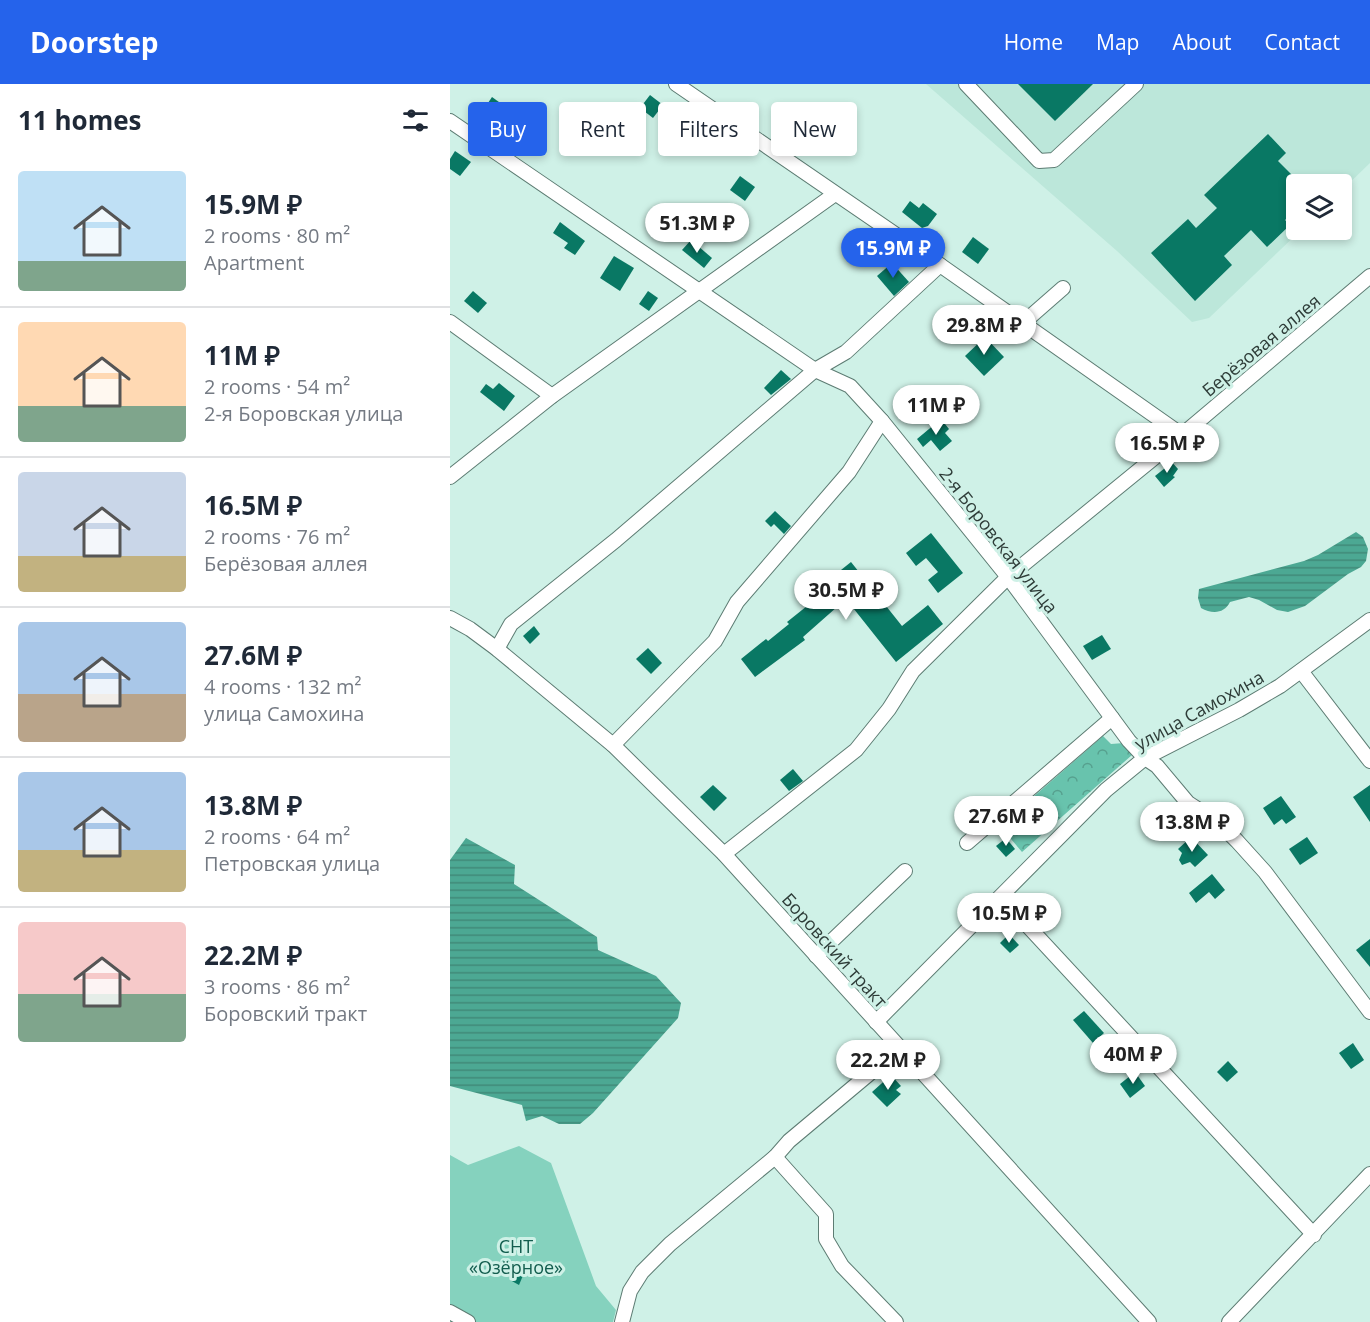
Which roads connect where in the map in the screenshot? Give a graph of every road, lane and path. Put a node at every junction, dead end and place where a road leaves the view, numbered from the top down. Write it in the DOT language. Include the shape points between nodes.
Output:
graph roads {
  1 [pos="676,84"];
  2 [pos="986,84"];
  3 [pos="1136,84"];
  4 [pos="971,89"];
  5 [pos="450,121"];
  6 [pos="835,194"];
  7 [pos="940,265"];
  8 [pos="1370,276"];
  9 [pos="1063,288"];
  10 [pos="700,290"];
  11 [pos="450,322"];
  12 [pos="1023,323"];
  13 [pos="815,370"];
  14 [pos="552,396"];
  15 [pos="882,421"];
  16 [pos="1182,435"];
  17 [pos="450,477"];
  18 [pos="1008,577"];
  19 [pos="450,618"];
  20 [pos="1370,620"];
  21 [pos="497,649"];
  22 [pos="1301,671"];
  23 [pos="1112,718"];
  24 [pos="613,745"];
  25 [pos="1145,758"];
  26 [pos="1370,761"];
  27 [pos="967,843"];
  28 [pos="724,854"];
  29 [pos="905,871"];
  30 [pos="1001,897"];
  31 [pos="816,956"];
  32 [pos="1370,1012"];
  33 [pos="876,1022"];
  34 [pos="900,1048"];
  35 [pos="775,1157"];
  36 [pos="1370,1174"];
  37 [pos="1314,1234"];
  38 [pos="450,1312"];
  39 [pos="468,1322"];
  40 [pos="622,1322"];
  41 [pos="896,1322"];
  42 [pos="1149,1322"];
  43 [pos="1229,1322"];
  1 -- 6 [label="street"];
  2 -- 4 [label="street"];
  3 -- 4 [label="street" via="1054,160 1039,161"];
  5 -- 10 [label="street, 2-я Боровская улица"];
  6 -- 7 [label="street"];
  6 -- 10 [label="street"];
  7 -- 12 [label="street"];
  7 -- 13 [label="street" via="846,352"];
  8 -- 16 [label="street, Берёзовая аллея"];
  9 -- 12 [label="street"];
  10 -- 13 [label="street, 2-я Боровская улица"];
  10 -- 14 [label="street"];
  11 -- 14 [label="street"];
  12 -- 16 [label="street"];
  13 -- 15 [label="street, 2-я Боровская улица" via="850,386"];
  13 -- 21 [label="street" via="511,624"];
  14 -- 17 [label="street"];
  15 -- 18 [label="street, 2-я Боровская улица"];
  15 -- 24 [label="street" via="849,472 737,602 716,641"];
  16 -- 18 [label="street, Берёзовая аллея"];
  18 -- 23 [label="street, 2-я Боровская улица"];
  18 -- 28 [label="street, Берёзовая аллея" via="913,671 856,750"];
  19 -- 21 [label="street, Боровский тракт"];
  20 -- 22 [label="street, улица Самохина"];
  21 -- 24 [label="street, Боровский тракт"];
  22 -- 25 [label="street, улица Самохина" via="1239,710"];
  22 -- 26 [label="street"];
  23 -- 25 [label="street, 2-я Боровская улица"];
  23 -- 27 [label="street"];
  24 -- 28 [label="street, Боровский тракт"];
  25 -- 30 [label="street, улица Самохина" via="1106,790"];
  25 -- 32 [label="street, 2-я Боровская улица" via="1188,803 1238,840"];
  28 -- 31 [label="street, Боровский тракт"];
  29 -- 31 [label="street"];
  30 -- 33 [label="street, улица Самохина"];
  30 -- 37 [label="street"];
  31 -- 33 [label="street, Боровский тракт"];
  33 -- 34 [label="street, Боровский тракт"];
  34 -- 35 [label="street"];
  34 -- 42 [label="street, Боровский тракт"];
  35 -- 40 [label="street" via="642,1272 630,1291"];
  35 -- 41 [label="street" via="826,1214 826,1239 842,1266"];
  36 -- 37 [label="street"];
  37 -- 43 [label="street"];
  38 -- 39 [label="street"];
}
